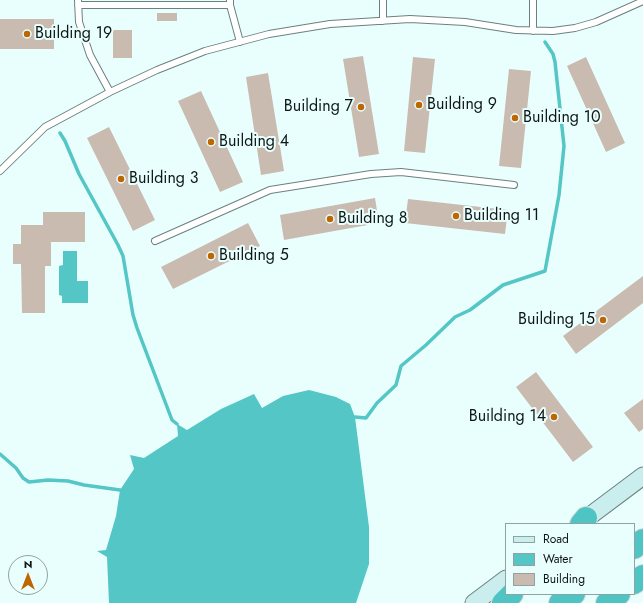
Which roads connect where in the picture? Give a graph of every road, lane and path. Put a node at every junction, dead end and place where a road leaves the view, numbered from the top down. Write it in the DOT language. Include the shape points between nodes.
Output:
graph roads {
  1 [pos="383,0"];
  2 [pos="533,0"];
  3 [pos="643,0"];
  4 [pos="78,2"];
  5 [pos="230,3"];
  6 [pos="383,21"];
  7 [pos="533,31"];
  8 [pos="240,42"];
  9 [pos="110,92"];
  10 [pos="0,171"];
  11 [pos="514,185"];
  12 [pos="155,241"];
  13 [pos="643,476"];
  14 [pos="582,522"];
  15 [pos="643,540"];
  16 [pos="635,547"];
  17 [pos="643,576"];
  18 [pos="505,580"];
  19 [pos="635,582"];
  20 [pos="511,595"];
  21 [pos="572,595"];
  22 [pos="618,595"];
  23 [pos="474,603"];
  24 [pos="503,603"];
  25 [pos="560,603"];
  26 [pos="607,603"];
  1 -- 6 [label="lane"];
  2 -- 7 [label="lane"];
  3 -- 7 [label="lane" via="596,22 575,28"];
  4 -- 5 [label="lane"];
  4 -- 9 [label="lane" via="78,22 90,55"];
  5 -- 8 [label="lane"];
  6 -- 7 [label="lane" via="410,19 465,22"];
  6 -- 8 [label="lane" via="330,24 268,34"];
  8 -- 9 [label="lane" via="205,51"];
  9 -- 10 [label="lane" via="45,126"];
  11 -- 12 [label="lane" via="401,172 364,175 270,190"];
  13 -- 14 [label="main road"];
  15 -- 16 [label="highway"];
  17 -- 19 [label="highway"];
  18 -- 23 [label="main road"];
  20 -- 24 [label="highway"];
  21 -- 25 [label="highway"];
  22 -- 26 [label="highway"];
}
